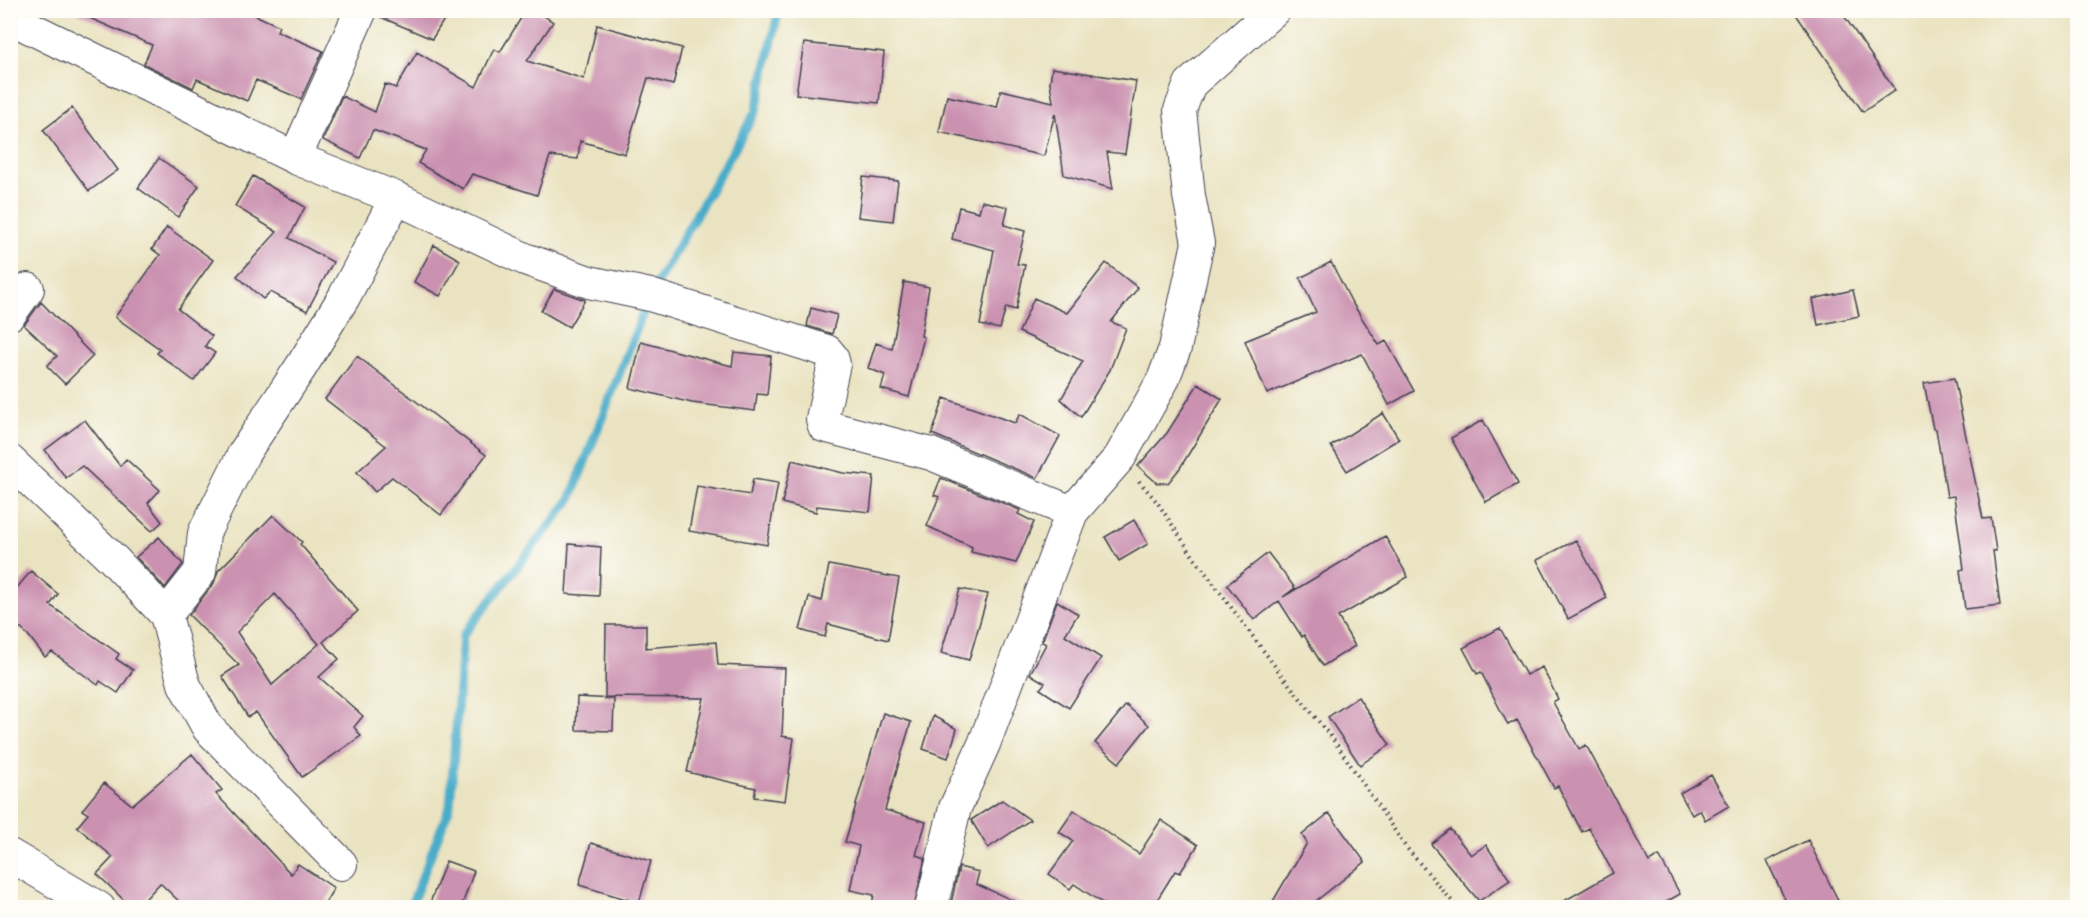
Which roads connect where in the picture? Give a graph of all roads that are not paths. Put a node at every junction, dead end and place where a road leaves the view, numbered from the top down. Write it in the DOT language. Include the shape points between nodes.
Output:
graph roads {
  1 [pos="361,10"];
  2 [pos="1274,10"];
  3 [pos="10,18"];
  4 [pos="295,158"];
  5 [pos="396,198"];
  6 [pos="10,461"];
  7 [pos="1072,512"];
  8 [pos="166,615"];
  9 [pos="10,855"];
  10 [pos="341,864"];
  11 [pos="99,908"];
  12 [pos="931,908"];
  1 -- 4 [label="street"];
  2 -- 7 [label="street" via="1190,84 1180,110 1198,243 1175,348 1163,380 1120,457"];
  3 -- 4 [label="street"];
  4 -- 5 [label="street"];
  5 -- 7 [label="street" via="525,259 589,282 650,295 826,351 834,364 822,419 824,426 931,454"];
  5 -- 8 [label="street" via="344,297 244,453 204,534 200,572"];
  6 -- 8 [label="street"];
  7 -- 12 [label="street" via="984,744 955,808"];
  8 -- 10 [label="street" via="184,684 208,728"];
  9 -- 11 [label="street"];
}
